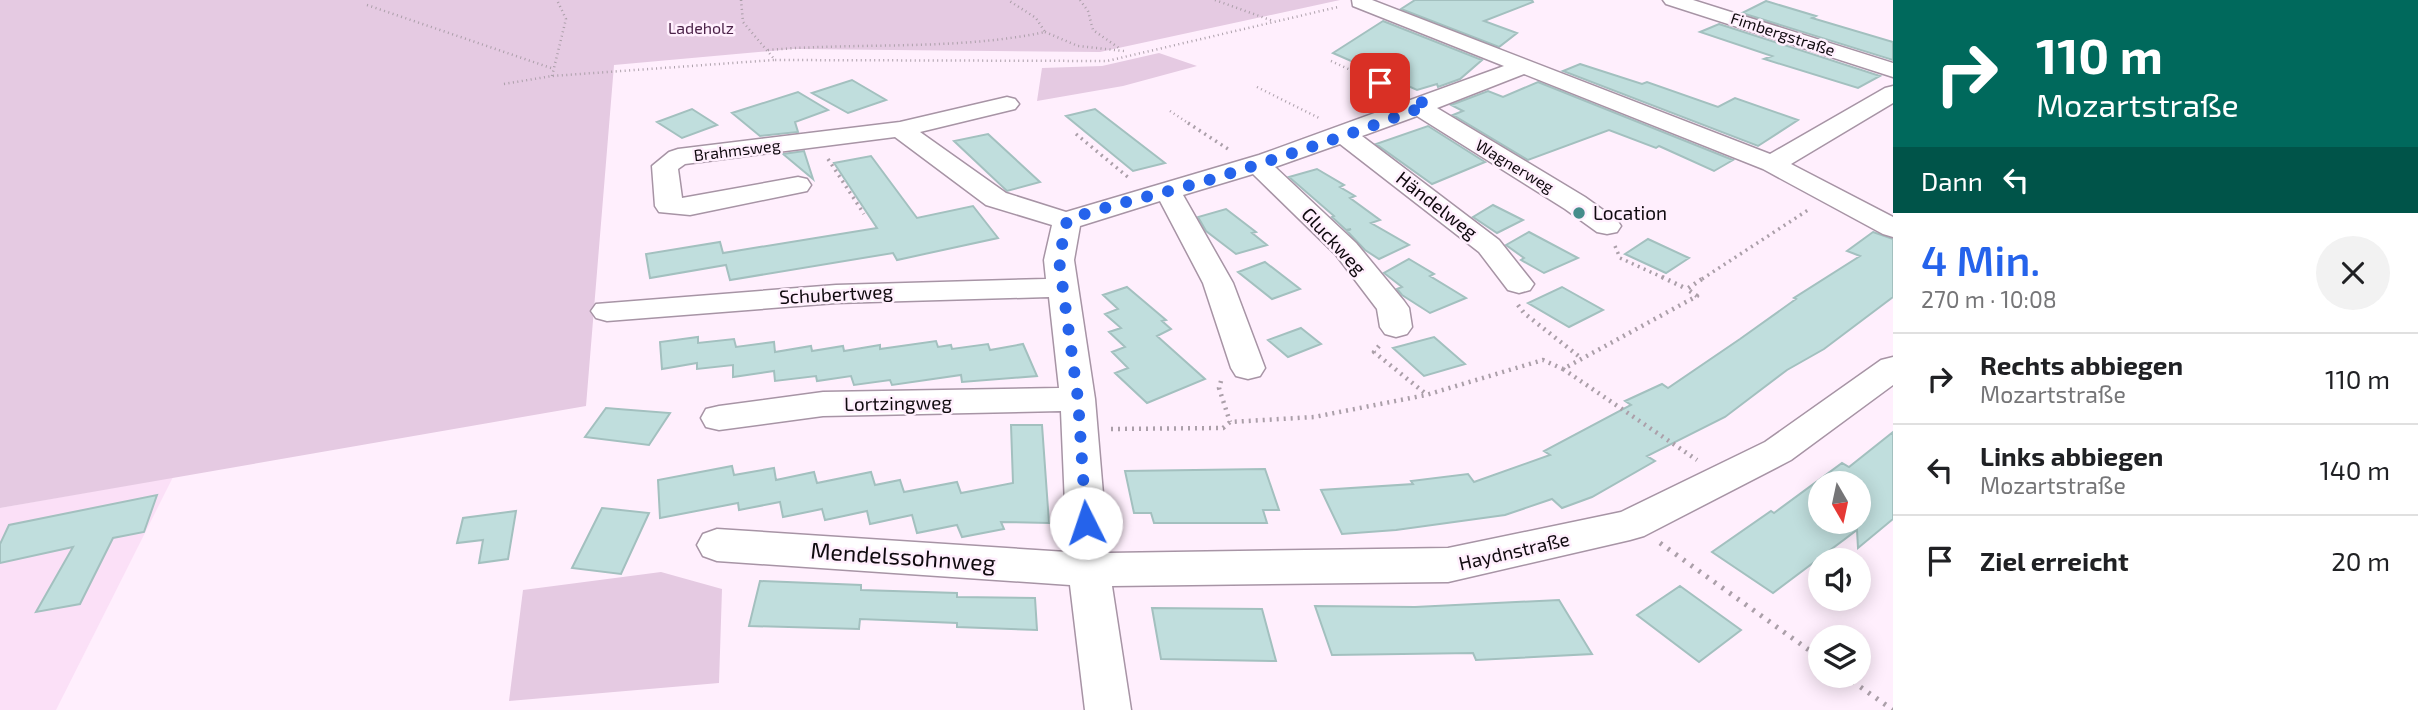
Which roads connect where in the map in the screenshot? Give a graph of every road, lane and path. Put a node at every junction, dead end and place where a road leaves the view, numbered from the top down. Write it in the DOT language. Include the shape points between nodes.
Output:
graph roads {
  1 [pos="557,0"];
  2 [pos="741,0"];
  3 [pos="1009,0"];
  4 [pos="1080,0"];
  5 [pos="1215,0"];
  6 [pos="1673,0"];
  7 [pos="1738,0"];
  8 [pos="1361,1"];
  9 [pos="367,5"];
  10 [pos="1713,12"];
  11 [pos="1275,22"];
  12 [pos="1045,32"];
  13 [pos="767,50"];
  14 [pos="1124,51"];
  15 [pos="1133,55"];
  16 [pos="775,60"];
  17 [pos="1331,61"];
  18 [pos="1523,67"];
  19 [pos="554,69"];
  20 [pos="1893,70"];
  21 [pos="552,76"];
  22 [pos="504,84"];
  23 [pos="1258,87"];
  24 [pos="1893,93"];
  25 [pos="1007,104"];
  26 [pos="1424,107"];
  27 [pos="1170,111"];
  28 [pos="900,129"];
  29 [pos="1076,134"];
  30 [pos="1348,135"];
  31 [pos="816,141"];
  32 [pos="1255,164"];
  33 [pos="1772,164"];
  34 [pos="798,184"];
  35 [pos="1158,192"];
  36 [pos="1831,195"];
  37 [pos="864,214"];
  38 [pos="1067,220"];
  39 [pos="1607,226"];
  40 [pos="1893,228"];
  41 [pos="1519,284"];
  42 [pos="1065,288"];
  43 [pos="1687,289"];
  44 [pos="607,312"];
  45 [pos="1396,327"];
  46 [pos="1582,359"];
  47 [pos="1248,368"];
  48 [pos="1893,368"];
  49 [pos="1563,369"];
  50 [pos="1426,395"];
  51 [pos="1078,414"];
  52 [pos="719,418"];
  53 [pos="1724,478"];
  54 [pos="1637,521"];
  55 [pos="717,545"];
  56 [pos="1089,570"];
  57 [pos="1808,650"];
  58 [pos="1862,688"];
  59 [pos="1108,710"];
  60 [pos="1893,710"];
  1 -- 19 [label="path" via="566,19"];
  2 -- 13 [label="path" via="743,22"];
  3 -- 12 [label="path" via="1037,18"];
  4 -- 14 [label="path" via="1093,30"];
  5 -- 11 [label="path"];
  6 -- 10 [label="street, Fimbergstraße"];
  7 -- 10 [label="street"];
  8 -- 11 [label="path"];
  8 -- 18 [label="street"];
  9 -- 19 [label="path"];
  10 -- 20 [label="street, Fimbergstraße"];
  11 -- 15 [label="path"];
  12 -- 13 [label="path" via="1003,41"];
  12 -- 14 [label="path" via="1078,46"];
  13 -- 16 [label="path"];
  14 -- 15 [label="path"];
  15 -- 16 [label="path" via="1107,61"];
  16 -- 21 [label="path"];
  17 -- 26 [label="path"];
  18 -- 26 [label="street"];
  18 -- 33 [label="street"];
  19 -- 21 [label="path"];
  21 -- 22 [label="path"];
  23 -- 30 [label="path"];
  24 -- 33 [label="street"];
  25 -- 28 [label="street, Brahmsweg"];
  26 -- 30 [label="street"];
  26 -- 39 [label="street, Wagnerweg"];
  27 -- 32 [label="path"];
  28 -- 31 [label="street, Brahmsweg"];
  28 -- 38 [label="street" via="996,199"];
  29 -- 35 [label="path"];
  30 -- 32 [label="street"];
  30 -- 41 [label="street, Händelweg" via="1489,246"];
  31 -- 34 [label="street, Brahmsweg" via="678,157 665,166 669,206 690,207"];
  31 -- 37 [label="path"];
  32 -- 35 [label="street"];
  32 -- 45 [label="street, Gluckweg" via="1346,248 1393,308"];
  33 -- 36 [label="street"];
  35 -- 38 [label="street"];
  35 -- 47 [label="street" via="1218,283"];
  36 -- 40 [label="street"];
  36 -- 43 [label="path"];
  38 -- 42 [label="street" via="1059,260"];
  39 -- 43 [label="path" via="1620,258"];
  41 -- 46 [label="path" via="1512,297 1524,313"];
  42 -- 44 [label="street, Schubertweg" via="981,287 769,297"];
  42 -- 51 [label="street"];
  43 -- 46 [label="path" via="1697,296"];
  45 -- 50 [label="path" via="1374,352"];
  46 -- 49 [label="path"];
  48 -- 53 [label="street, Haydnstraße" via="1778,451"];
  49 -- 50 [label="path" via="1544,360"];
  49 -- 53 [label="path"];
  50 -- 51 [label="path" via="1314,417 1230,422 1223,428"];
  51 -- 52 [label="street, Lortzingweg" via="823,404"];
  51 -- 56 [label="street"];
  53 -- 54 [label="street, Haydnstraße"];
  54 -- 56 [label="street, Haydnstraße" via="1448,565"];
  54 -- 57 [label="path" via="1669,552"];
  55 -- 56 [label="street, Mendelssohnweg"];
  56 -- 59 [label="street"];
  58 -- 60 [label="path"];
}
